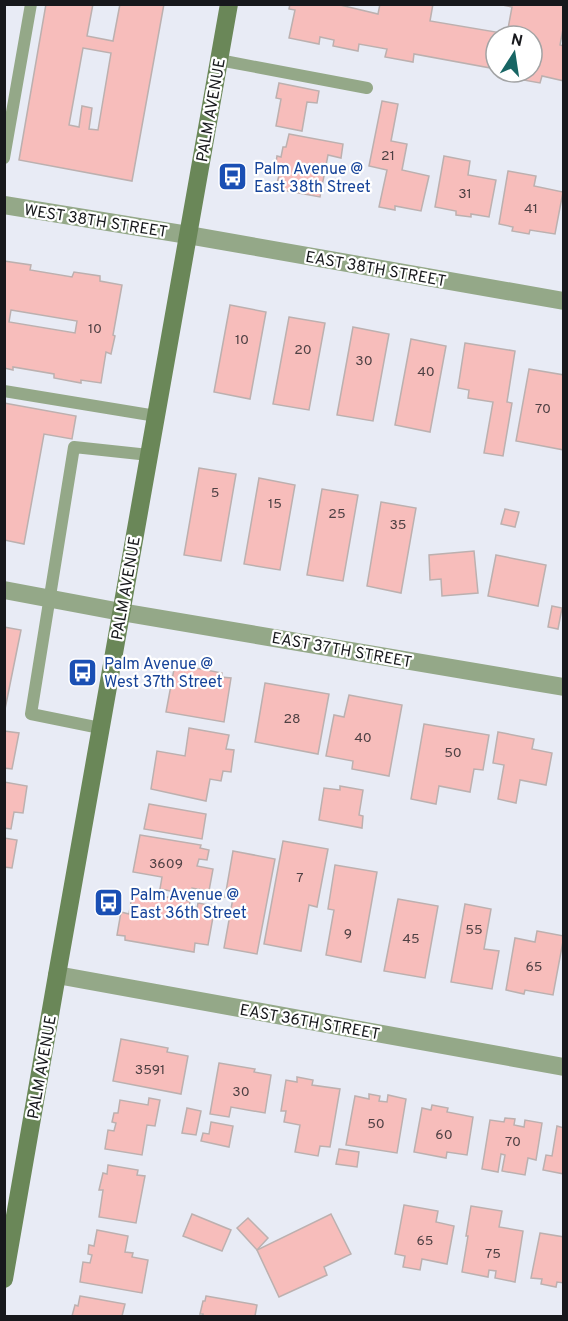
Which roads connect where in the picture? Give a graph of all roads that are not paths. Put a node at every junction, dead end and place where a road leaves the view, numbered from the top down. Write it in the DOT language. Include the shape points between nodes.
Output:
graph roads {
  1 [pos="31,4"];
  2 [pos="229,4"];
  3 [pos="219,60"];
  4 [pos="367,88"];
  5 [pos="4,158"];
  6 [pos="4,205"];
  7 [pos="188,235"];
  8 [pos="564,301"];
  9 [pos="4,391"];
  10 [pos="156,416"];
  11 [pos="149,455"];
  12 [pos="4,590"];
  13 [pos="48,598"];
  14 [pos="121,612"];
  15 [pos="564,687"];
  16 [pos="100,728"];
  17 [pos="57,975"];
  18 [pos="564,1067"];
  19 [pos="4,1279"];
  1 -- 5 [label="lane"];
  2 -- 3 [label="main road, PALM AVENUE"];
  3 -- 4 [label="lane"];
  3 -- 7 [label="main road, PALM AVENUE"];
  6 -- 7 [label="street, WEST 38TH STREET"];
  7 -- 8 [label="street, EAST 38TH STREET"];
  7 -- 10 [label="main road, PALM AVENUE"];
  9 -- 10 [label="lane"];
  10 -- 11 [label="main road, PALM AVENUE"];
  11 -- 13 [label="lane" via="74,447"];
  11 -- 14 [label="main road, PALM AVENUE"];
  12 -- 13 [label="street, EAST 37TH STREET"];
  13 -- 14 [label="street, EAST 37TH STREET"];
  13 -- 16 [label="lane" via="31,714"];
  14 -- 15 [label="street, EAST 37TH STREET"];
  14 -- 16 [label="main road, PALM AVENUE"];
  16 -- 17 [label="main road, PALM AVENUE"];
  17 -- 18 [label="street, EAST 36TH STREET"];
  17 -- 19 [label="main road, PALM AVENUE"];
}
